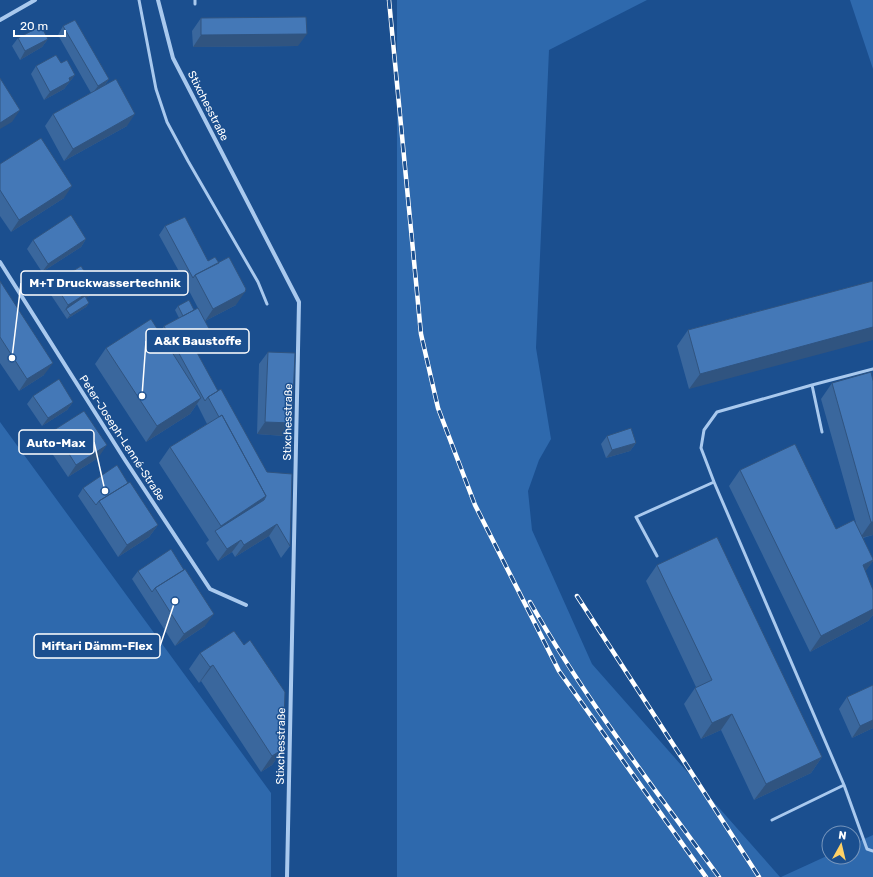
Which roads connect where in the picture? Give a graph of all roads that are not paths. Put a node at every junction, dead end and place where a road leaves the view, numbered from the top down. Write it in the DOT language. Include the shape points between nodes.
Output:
graph roads {
  1 [pos="35,0"];
  2 [pos="139,0"];
  3 [pos="158,0"];
  4 [pos="195,0"];
  5 [pos="195,4"];
  6 [pos="0,20"];
  7 [pos="0,262"];
  8 [pos="267,304"];
  9 [pos="873,369"];
  10 [pos="812,385"];
  11 [pos="822,432"];
  12 [pos="714,482"];
  13 [pos="657,556"];
  14 [pos="246,605"];
  15 [pos="844,785"];
  16 [pos="772,820"];
  17 [pos="873,851"];
  18 [pos="287,877"];
  1 -- 6 [label="street"];
  2 -- 8 [label="lane" via="156,89 167,122 258,282"];
  3 -- 18 [label="street, Stixchesstraße" via="173,58 299,302"];
  4 -- 5 [label="lane"];
  7 -- 14 [label="street, Peter-Joseph-Lenné-Straße" via="210,589"];
  9 -- 10 [label="lane"];
  10 -- 11 [label="lane"];
  10 -- 12 [label="lane" via="717,412 704,430 701,448"];
  12 -- 13 [label="lane" via="636,517"];
  12 -- 15 [label="lane"];
  15 -- 16 [label="lane"];
  15 -- 17 [label="lane" via="867,849"];
}
